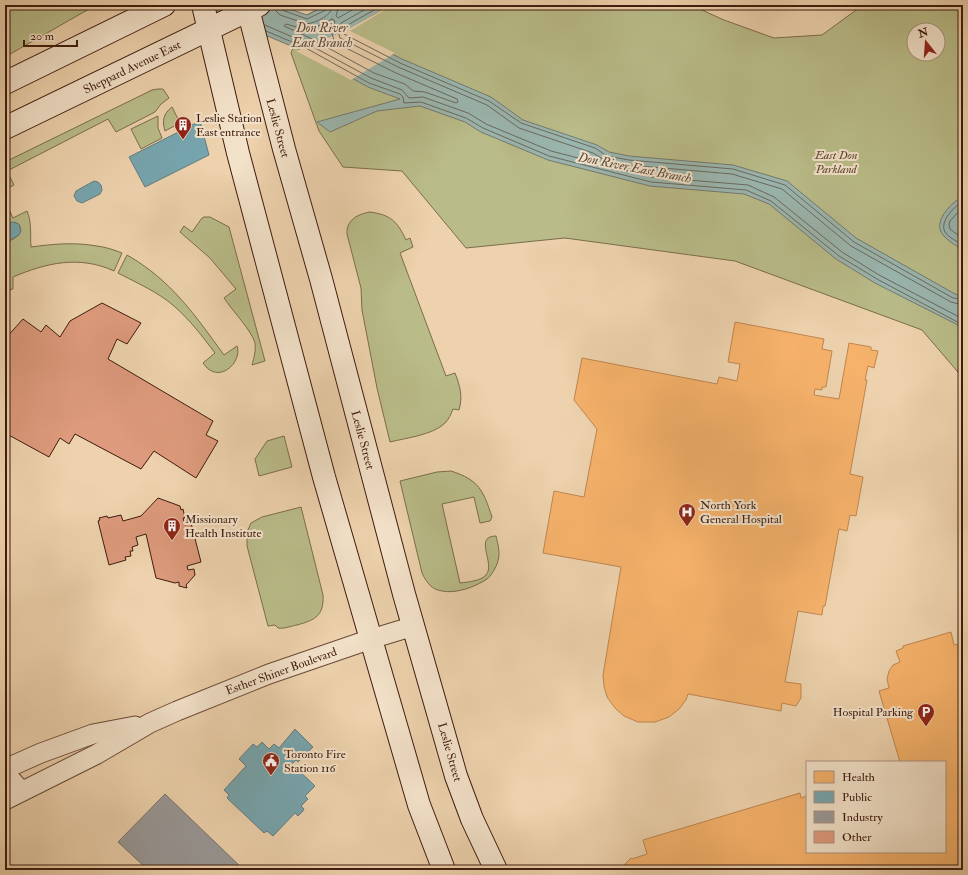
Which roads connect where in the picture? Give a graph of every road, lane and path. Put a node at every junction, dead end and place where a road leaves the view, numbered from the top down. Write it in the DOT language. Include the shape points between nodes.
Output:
graph roads {
  1 [pos="164,5"];
  2 [pos="203,5"];
  3 [pos="251,7"];
  4 [pos="208,29"];
  5 [pos="5,83"];
  6 [pos="5,128"];
  7 [pos="414,626"];
  8 [pos="371,639"];
  9 [pos="150,723"];
  10 [pos="5,770"];
  11 [pos="23,790"];
  12 [pos="5,800"];
  13 [pos="444,870"];
  14 [pos="496,870"];
  1 -- 5 [label="main road"];
  2 -- 4 [label="main road"];
  3 -- 4 [label="main road, Sheppard Avenue East"];
  3 -- 7 [label="main road, Leslie Street" via="284,149"];
  4 -- 6 [label="main road, Sheppard Avenue East"];
  4 -- 8 [label="main road" via="238,153 324,477"];
  7 -- 8 [label="street, Esther Shiner Boulevard"];
  7 -- 14 [label="main road, Leslie Street" via="456,776 472,819"];
  8 -- 9 [label="street, Esther Shiner Boulevard" via="269,674"];
  8 -- 13 [label="main road" via="419,805"];
  9 -- 10 [label="street, Esther Shiner Boulevard" via="93,734 41,753"];
  9 -- 11 [label="street, Esther Shiner Boulevard" via="97,754"];
  10 -- 11 [label="street"];
  11 -- 12 [label="street, Esther Shiner Boulevard"];
}
